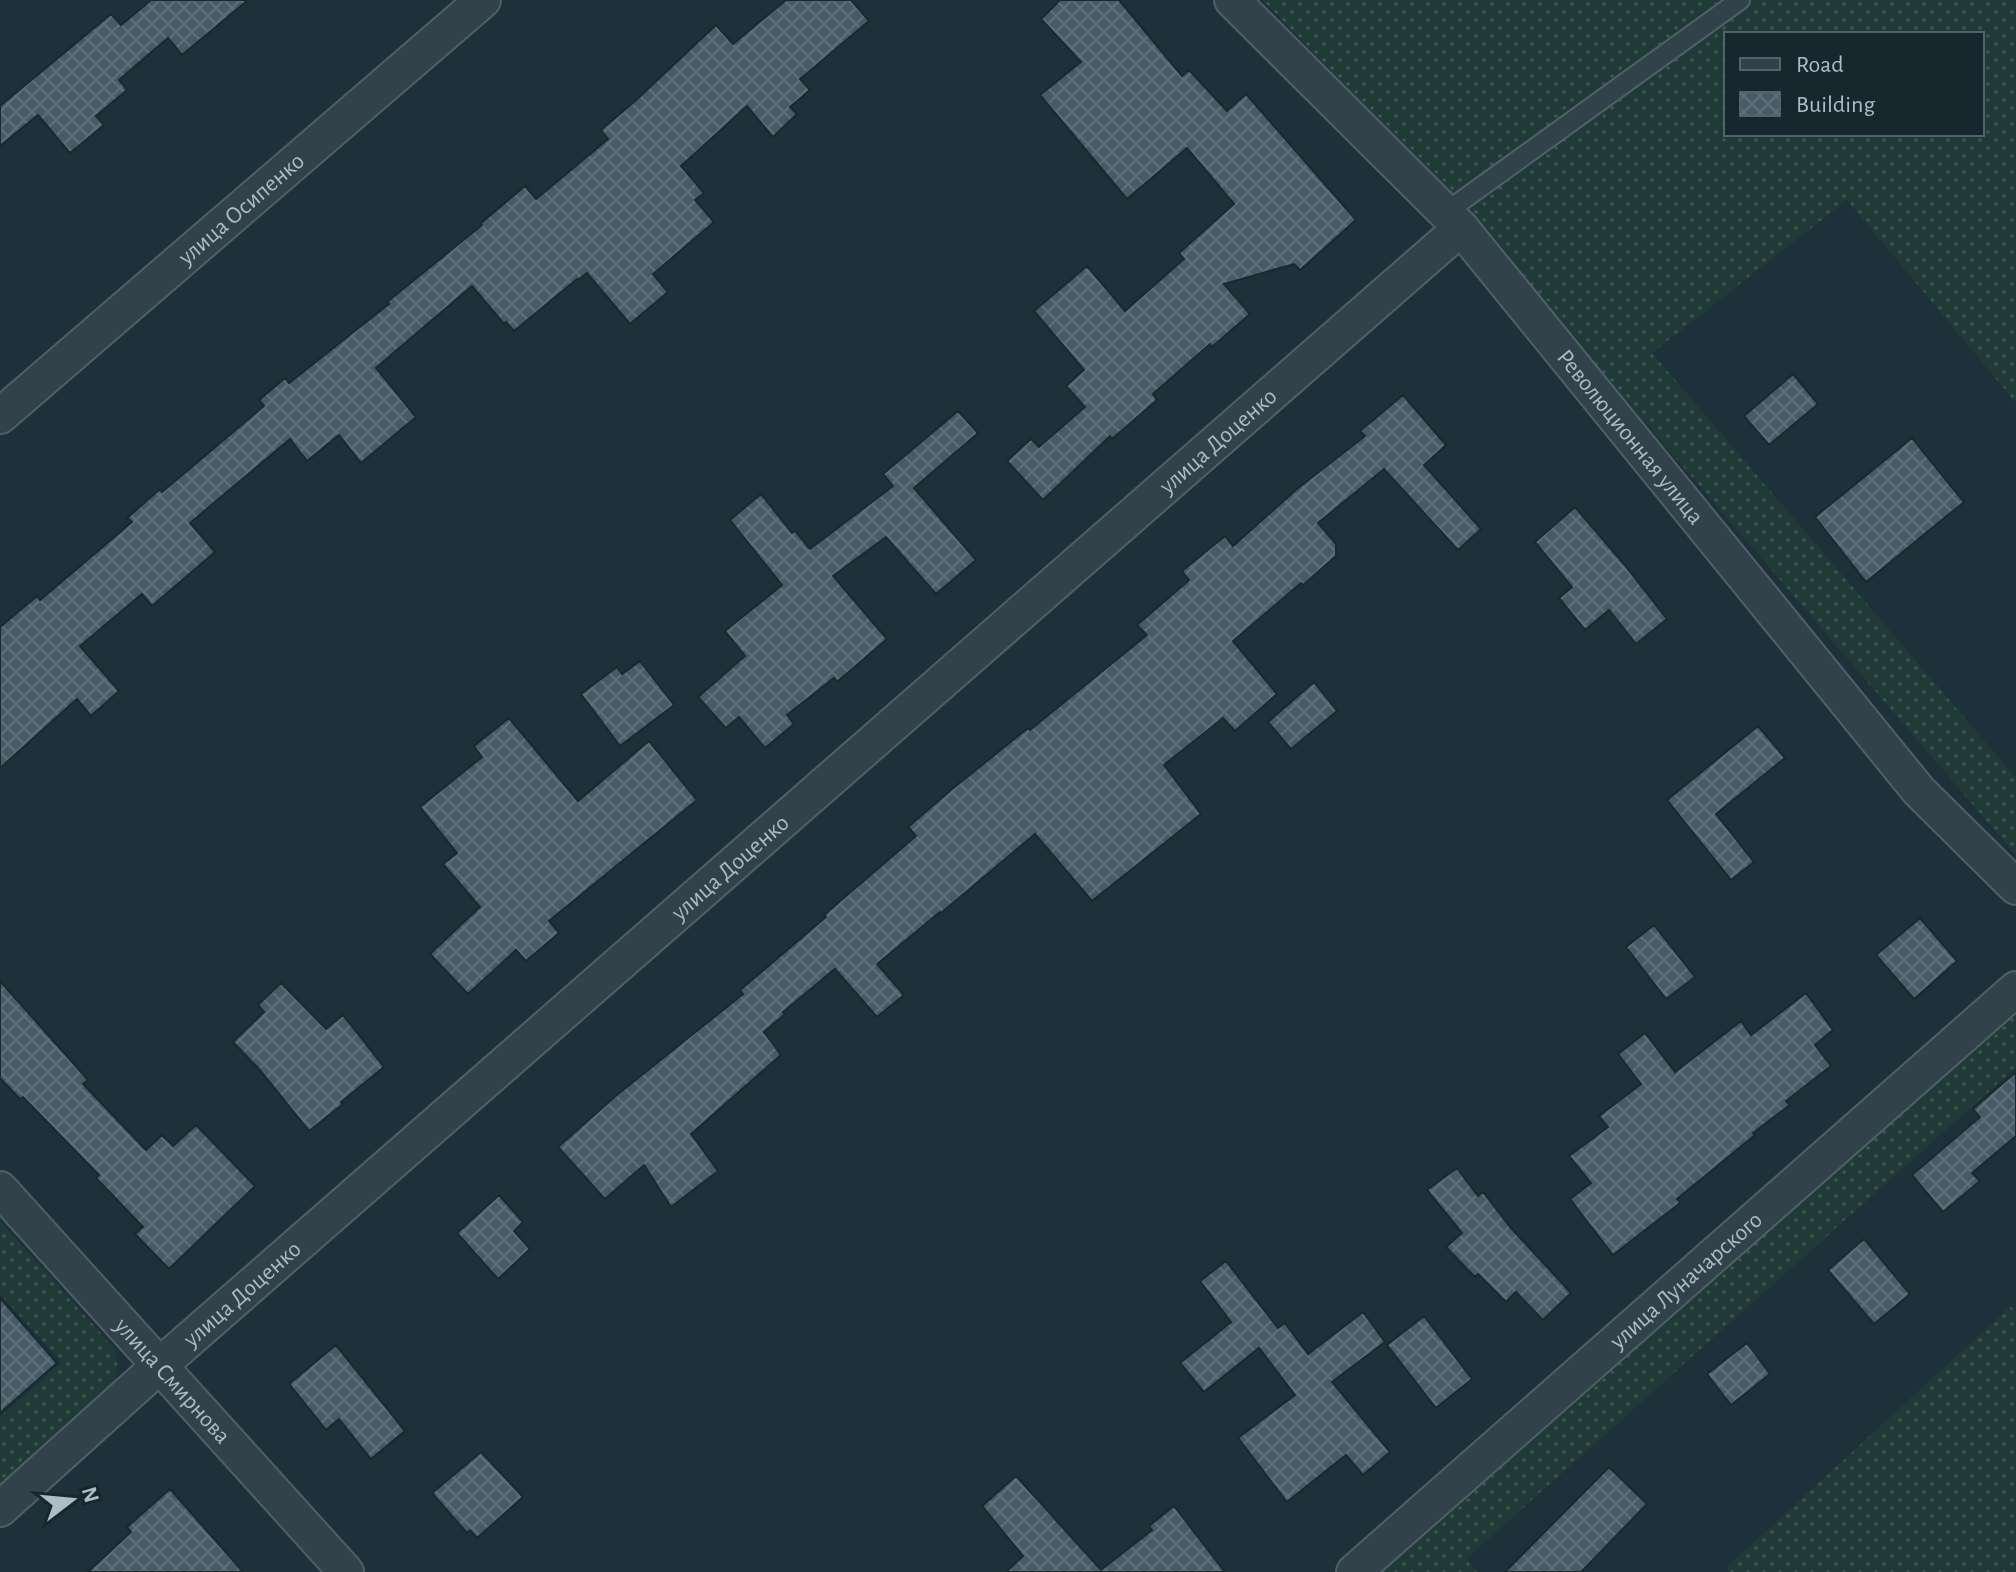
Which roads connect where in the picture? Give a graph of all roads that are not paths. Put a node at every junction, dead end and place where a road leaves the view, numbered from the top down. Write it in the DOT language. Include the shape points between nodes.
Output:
graph roads {
  1 [pos="483,0"];
  2 [pos="1232,0"];
  3 [pos="1740,0"];
  4 [pos="1453,220"];
  5 [pos="0,416"];
  6 [pos="2016,887"];
  7 [pos="2016,989"];
  8 [pos="0,1189"];
  9 [pos="159,1366"];
  10 [pos="0,1509"];
  11 [pos="346,1572"];
  12 [pos="1354,1572"];
  1 -- 5 [label="street, улица Осипенко"];
  2 -- 4 [label="street, Революционная улица"];
  3 -- 4 [label="lane"];
  4 -- 6 [label="street, Революционная улица" via="1919,791"];
  4 -- 9 [label="street, улица Доценко"];
  7 -- 12 [label="street, улица Луначарского"];
  8 -- 9 [label="street, улица Смирнова"];
  9 -- 10 [label="street, улица Доценко"];
  9 -- 11 [label="street, улица Смирнова"];
}
